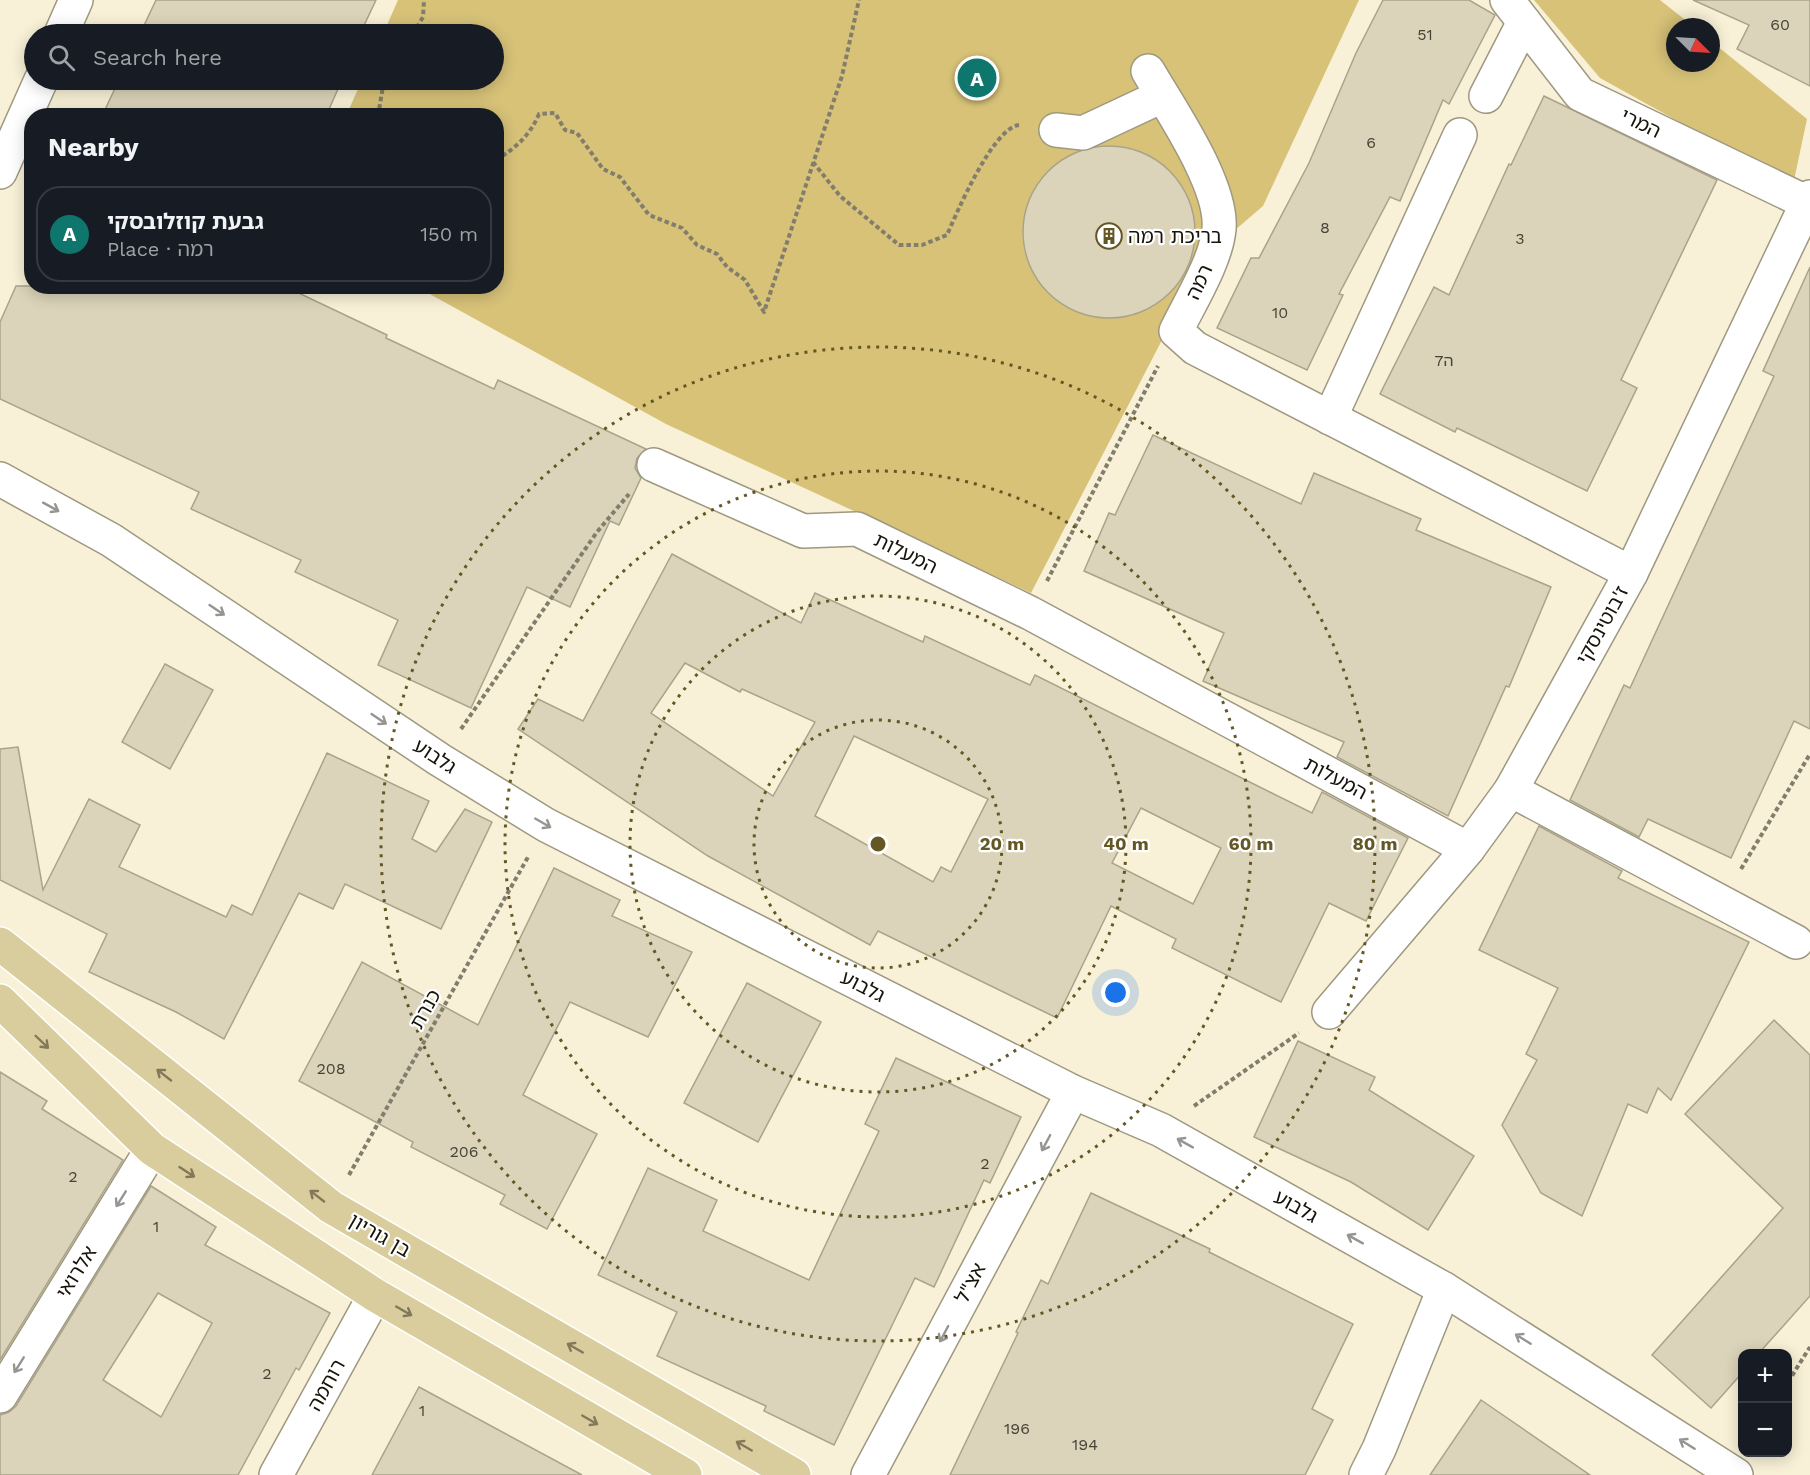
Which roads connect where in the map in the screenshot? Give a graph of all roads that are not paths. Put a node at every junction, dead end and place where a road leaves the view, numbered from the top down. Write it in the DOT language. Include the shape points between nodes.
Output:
graph roads {
  1 [pos="76,0"];
  2 [pos="1516,11"];
  3 [pos="65,24"];
  4 [pos="37,90"];
  5 [pos="1486,96"];
  6 [pos="29,108"];
  7 [pos="24,118"];
  8 [pos="1056,130"];
  9 [pos="1460,135"];
  10 [pos="0,172"];
  11 [pos="1809,201"];
  12 [pos="1330,418"];
  13 [pos="654,465"];
  14 [pos="0,479"];
  15 [pos="1632,573"];
  16 [pos="1511,790"];
  17 [pos="1468,849"];
  18 [pos="1796,942"];
  19 [pos="0,944"];
  20 [pos="0,1001"];
  21 [pos="1329,1012"];
  22 [pos="1073,1092"];
  23 [pos="152,1149"];
  24 [pos="1444,1289"];
  25 [pos="375,1295"];
  26 [pos="0,1396"];
  27 [pos="1731,1474"];
  28 [pos="276,1475"];
  29 [pos="685,1475"];
  30 [pos="794,1475"];
  31 [pos="868,1475"];
  32 [pos="1366,1475"];
  1 -- 3 [label="street"];
  2 -- 5 [label="street"];
  2 -- 11 [label="street, המרי" via="1580,94"];
  4 -- 6 [label="street"];
  7 -- 10 [label="street"];
  8 -- 12 [label="street, רמה" via="1083,133 1155,83 1208,177 1219,229 1208,265 1176,331 1195,348"];
  9 -- 12 [label="street"];
  11 -- 15 [label="street, ז'בוטינסקי"];
  12 -- 15 [label="street"];
  13 -- 17 [label="street, המעלות" via="803,531 857,530 1030,614"];
  14 -- 22 [label="street, גלבוע, one-way" via="111,540 440,760 546,825"];
  15 -- 16 [label="street, ז'בוטינסקי"];
  16 -- 17 [label="street, ז'בוטינסקי"];
  16 -- 18 [label="street"];
  17 -- 21 [label="street, ז'בוטינסקי"];
  30 -- 19 [label="main road, בן גוריון, one-way" via="331,1208"];
  20 -- 23 [label="main road, one-way"];
  24 -- 22 [label="street, גלבוע, one-way" via="1161,1130"];
  22 -- 31 [label="street, אצ\"ל, one-way"];
  23 -- 25 [label="main road, one-way"];
  23 -- 26 [label="street, אלרואי, one-way"];
  27 -- 24 [label="street, גלבוע, one-way"];
  24 -- 32 [label="street"];
  25 -- 28 [label="street, רוחמה"];
  25 -- 29 [label="main road, one-way"];
}
